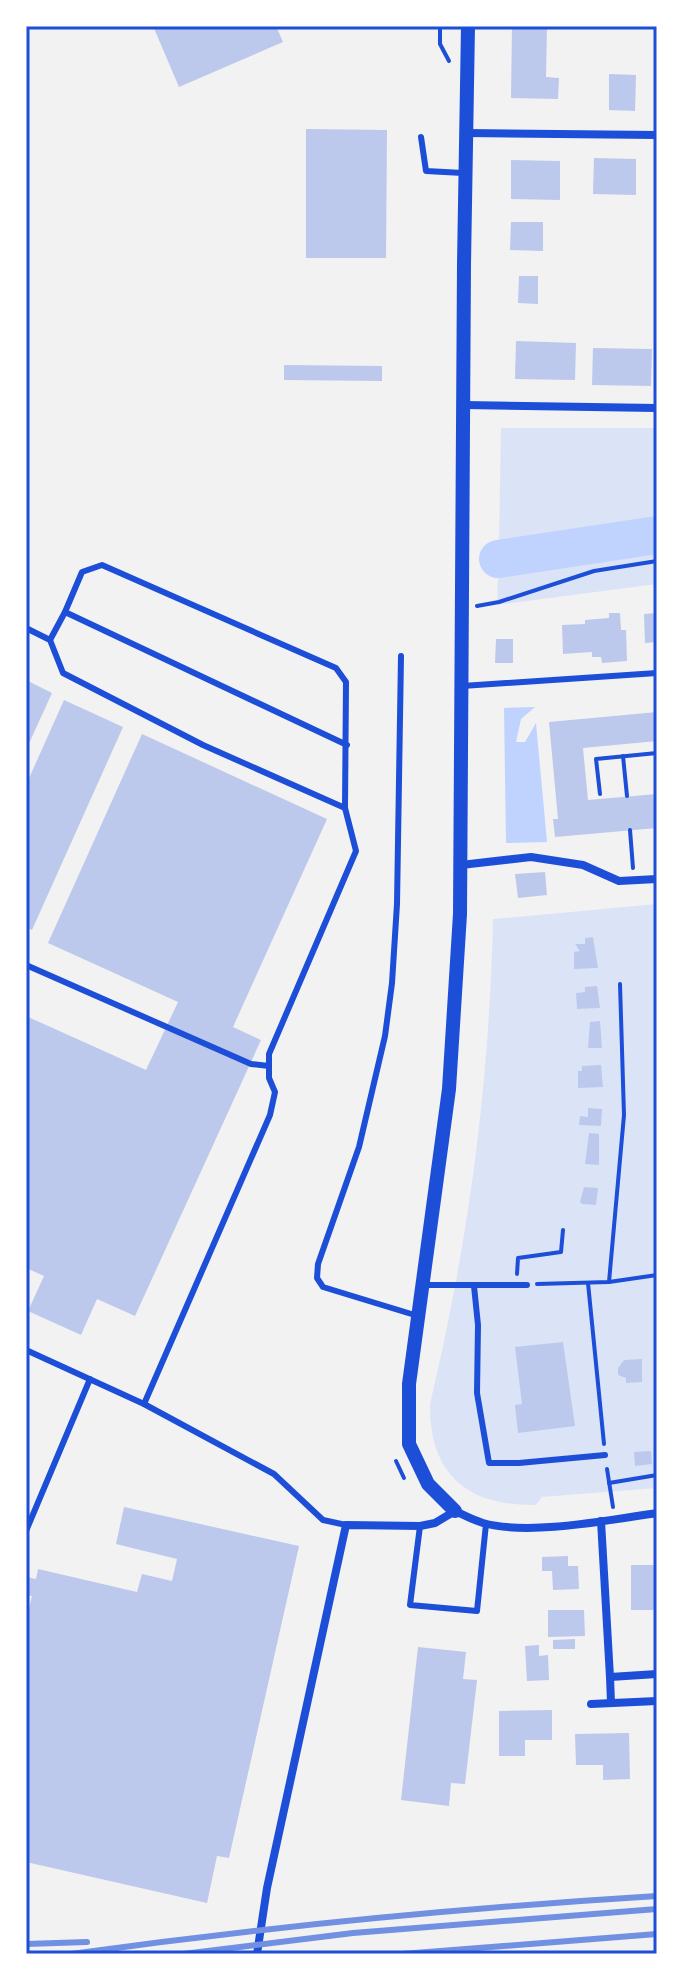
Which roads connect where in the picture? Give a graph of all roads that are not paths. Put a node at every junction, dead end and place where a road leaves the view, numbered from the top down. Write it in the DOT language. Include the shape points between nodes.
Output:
graph roads {
  1 [pos="468,26"];
  2 [pos="466,133"];
  3 [pos="657,135"];
  4 [pos="421,137"];
  5 [pos="466,173"];
  6 [pos="464,405"];
  7 [pos="657,408"];
  8 [pos="65,612"];
  9 [pos="26,628"];
  10 [pos="50,640"];
  11 [pos="401,656"];
  12 [pos="657,673"];
  13 [pos="462,686"];
  14 [pos="347,745"];
  15 [pos="345,808"];
  16 [pos="461,865"];
  17 [pos="657,879"];
  18 [pos="26,965"];
  19 [pos="269,1066"];
  20 [pos="420,1285"];
  21 [pos="527,1285"];
  22 [pos="474,1286"];
  23 [pos="418,1316"];
  24 [pos="26,1350"];
  25 [pos="90,1379"];
  26 [pos="144,1404"];
  27 [pos="605,1455"];
  28 [pos="455,1511"];
  29 [pos="657,1513"];
  30 [pos="601,1521"];
  31 [pos="486,1524"];
  32 [pos="346,1525"];
  33 [pos="420,1526"];
  34 [pos="26,1531"];
  35 [pos="657,1674"];
  36 [pos="610,1677"];
  37 [pos="657,1701"];
  38 [pos="611,1703"];
  39 [pos="591,1704"];
  40 [pos="257,1954"];
  1 -- 2 [label="street"];
  2 -- 3 [label="street"];
  2 -- 5 [label="street"];
  4 -- 5 [label="lane" via="426,171"];
  5 -- 6 [label="street"];
  6 -- 7 [label="street"];
  6 -- 13 [label="street"];
  8 -- 10 [label="lane"];
  8 -- 14 [label="lane"];
  8 -- 14 [label="lane" via="82,572 102,565 336,668 346,682"];
  9 -- 10 [label="lane"];
  10 -- 15 [label="lane" via="63,673 203,745"];
  11 -- 23 [label="lane" via="397,904 385,1036 359,1147 317,1278 323,1287"];
  12 -- 13 [label="lane"];
  13 -- 16 [label="street"];
  14 -- 15 [label="lane"];
  15 -- 19 [label="lane" via="356,851 269,1054"];
  16 -- 17 [label="street" via="531,857 583,865 619,881"];
  16 -- 20 [label="street" via="449,1089"];
  18 -- 19 [label="lane" via="251,1064"];
  19 -- 26 [label="lane" via="275,1092 270,1115"];
  20 -- 22 [label="lane"];
  20 -- 23 [label="street"];
  21 -- 22 [label="lane"];
  22 -- 27 [label="lane" via="477,1393 489,1463"];
  23 -- 28 [label="street" via="409,1384 409,1444 428,1484"];
  24 -- 25 [label="lane"];
  25 -- 26 [label="lane"];
  25 -- 34 [label="lane"];
  26 -- 32 [label="lane" via="274,1474 323,1520"];
  28 -- 31 [label="street"];
  28 -- 33 [label="street"];
  29 -- 30 [label="street"];
  30 -- 31 [label="street" via="531,1527"];
  30 -- 36 [label="street"];
  31 -- 33 [label="lane" via="477,1611 410,1605"];
  32 -- 33 [label="street"];
  32 -- 40 [label="street"];
  35 -- 36 [label="street"];
  36 -- 38 [label="street"];
  37 -- 38 [label="street"];
  38 -- 39 [label="street"];
}
